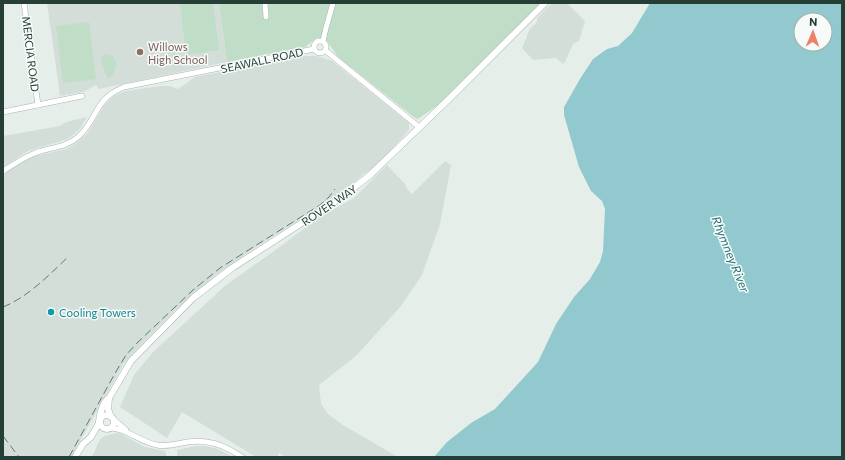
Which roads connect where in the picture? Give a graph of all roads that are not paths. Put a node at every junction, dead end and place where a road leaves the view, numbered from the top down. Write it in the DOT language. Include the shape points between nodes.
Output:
graph roads {
  1 [pos="24,3"];
  2 [pos="265,3"];
  3 [pos="334,3"];
  4 [pos="545,3"];
  5 [pos="266,17"];
  6 [pos="323,41"];
  7 [pos="314,49"];
  8 [pos="326,51"];
  9 [pos="82,96"];
  10 [pos="38,105"];
  11 [pos="3,112"];
  12 [pos="419,127"];
  13 [pos="3,172"];
  14 [pos="109,398"];
  15 [pos="112,418"];
  16 [pos="99,422"];
  17 [pos="109,429"];
  18 [pos="128,432"];
  19 [pos="91,437"];
  20 [pos="75,457"];
  21 [pos="242,457"];
  1 -- 10 [label="street, MERCIA ROAD"];
  2 -- 5 [label="street"];
  3 -- 6 [label="street"];
  4 -- 12 [label="street, ROVER WAY"];
  6 -- 7 [label="street" via="317,42"];
  6 -- 8 [label="street" via="327,46"];
  7 -- 8 [label="street" via="320,54"];
  7 -- 13 [label="street, SEAWALL ROAD" via="120,88 101,103 85,130 74,140 66,145 32,154"];
  8 -- 12 [label="street"];
  9 -- 10 [label="street"];
  10 -- 11 [label="street"];
  12 -- 14 [label="street, ROVER WAY" via="356,186 243,260 193,298 131,361"];
  14 -- 15 [label="street" via="108,409"];
  14 -- 16 [label="street, ROVER WAY" via="103,406"];
  15 -- 16 [label="street" via="105,415"];
  15 -- 17 [label="street" via="113,425"];
  15 -- 18 [label="street"];
  16 -- 17 [label="street" via="103,428"];
  16 -- 19 [label="street, ROVER WAY"];
  17 -- 18 [label="street"];
  17 -- 19 [label="street, ROVER WAY"];
  18 -- 21 [label="street" via="150,444 160,446 196,441 212,442"];
  19 -- 20 [label="street, ROVER WAY"];
}
